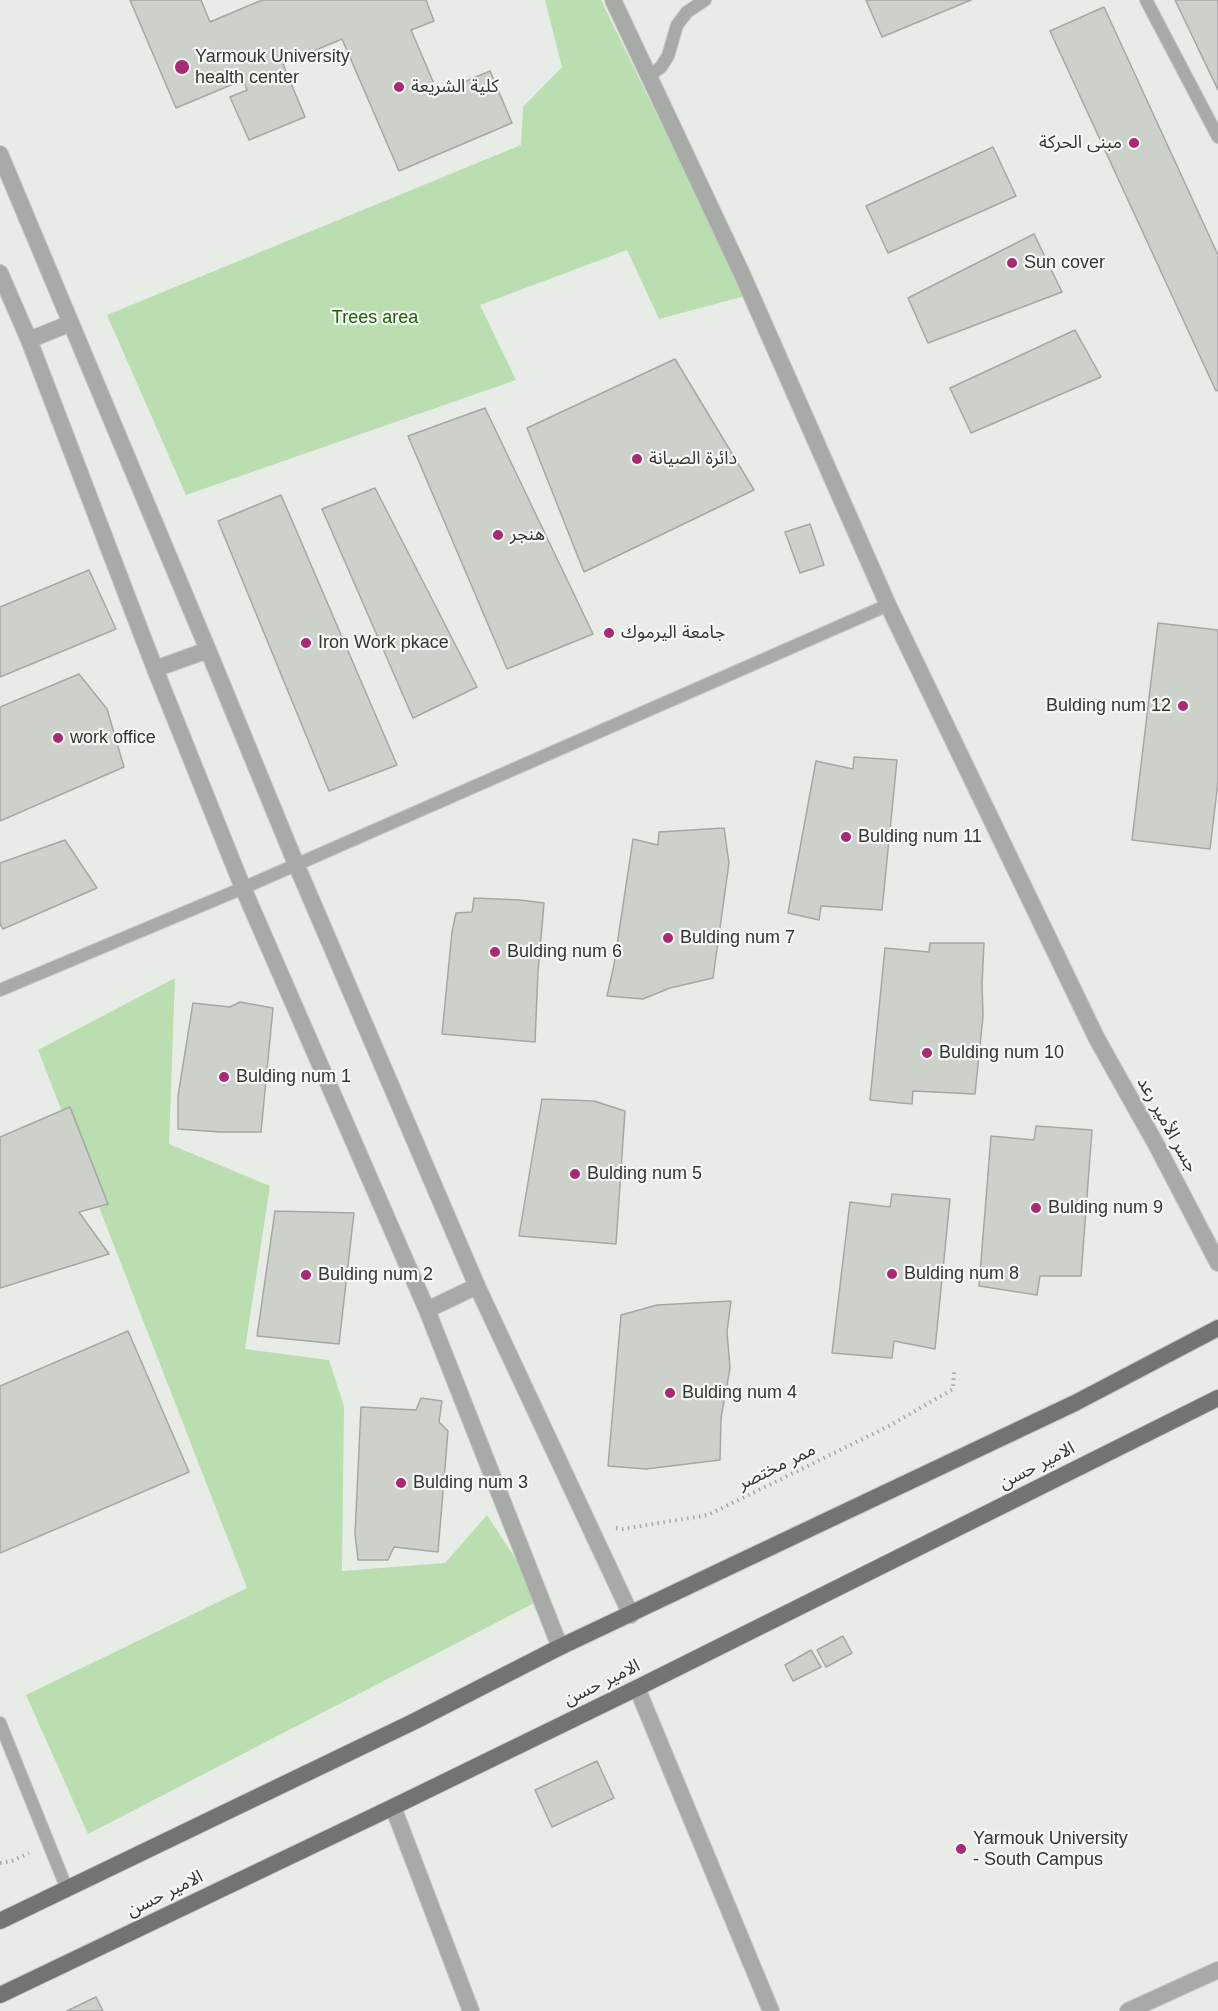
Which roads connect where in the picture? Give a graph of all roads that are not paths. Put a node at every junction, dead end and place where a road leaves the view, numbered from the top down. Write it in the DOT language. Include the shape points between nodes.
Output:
graph roads {
  1 [pos="614,0"];
  2 [pos="705,0"];
  3 [pos="1146,0"];
  4 [pos="649,76"];
  5 [pos="1218,137"];
  6 [pos="0,154"];
  7 [pos="0,273"];
  8 [pos="71,323"];
  9 [pos="29,340"];
  10 [pos="888,605"];
  11 [pos="208,650"];
  12 [pos="155,669"];
  13 [pos="296,864"];
  14 [pos="243,888"];
  15 [pos="0,990"];
  16 [pos="1218,1263"];
  17 [pos="477,1286"];
  18 [pos="427,1310"];
  19 [pos="1218,1328"];
  20 [pos="1218,1398"];
  21 [pos="631,1615"];
  22 [pos="560,1647"];
  23 [pos="637,1688"];
  24 [pos="0,1723"];
  25 [pos="393,1807"];
  26 [pos="67,1889"];
  27 [pos="0,1921"];
  28 [pos="1218,1970"];
  29 [pos="0,1995"];
  30 [pos="471,2011"];
  31 [pos="771,2011"];
  32 [pos="1128,2011"];
  1 -- 4 [label="street, جسر الأمير رعد"];
  2 -- 4 [label="lane" via="687,12 677,25 668,56"];
  3 -- 5 [label="lane"];
  4 -- 10 [label="street, جسر الأمير رعد" via="742,274"];
  6 -- 8 [label="street"];
  7 -- 9 [label="street"];
  8 -- 9 [label="street"];
  8 -- 11 [label="street"];
  9 -- 12 [label="street"];
  10 -- 13 [label="lane"];
  10 -- 16 [label="street, جسر الأمير رعد" via="1097,1039"];
  11 -- 12 [label="street"];
  11 -- 13 [label="street"];
  12 -- 14 [label="street"];
  13 -- 14 [label="lane"];
  13 -- 17 [label="street"];
  14 -- 15 [label="lane"];
  14 -- 18 [label="street"];
  17 -- 18 [label="street"];
  17 -- 21 [label="street"];
  18 -- 22 [label="street"];
  19 -- 21 [label="main road" via="1075,1403"];
  20 -- 23 [label="main road, الامير حسن"];
  21 -- 22 [label="main road"];
  22 -- 26 [label="main road"];
  23 -- 25 [label="main road, الامير حسن"];
  23 -- 31 [label="street"];
  24 -- 26 [label="lane"];
  25 -- 29 [label="main road, الامير حسن"];
  25 -- 30 [label="street"];
  26 -- 27 [label="main road"];
  28 -- 32 [label="street"];
}
